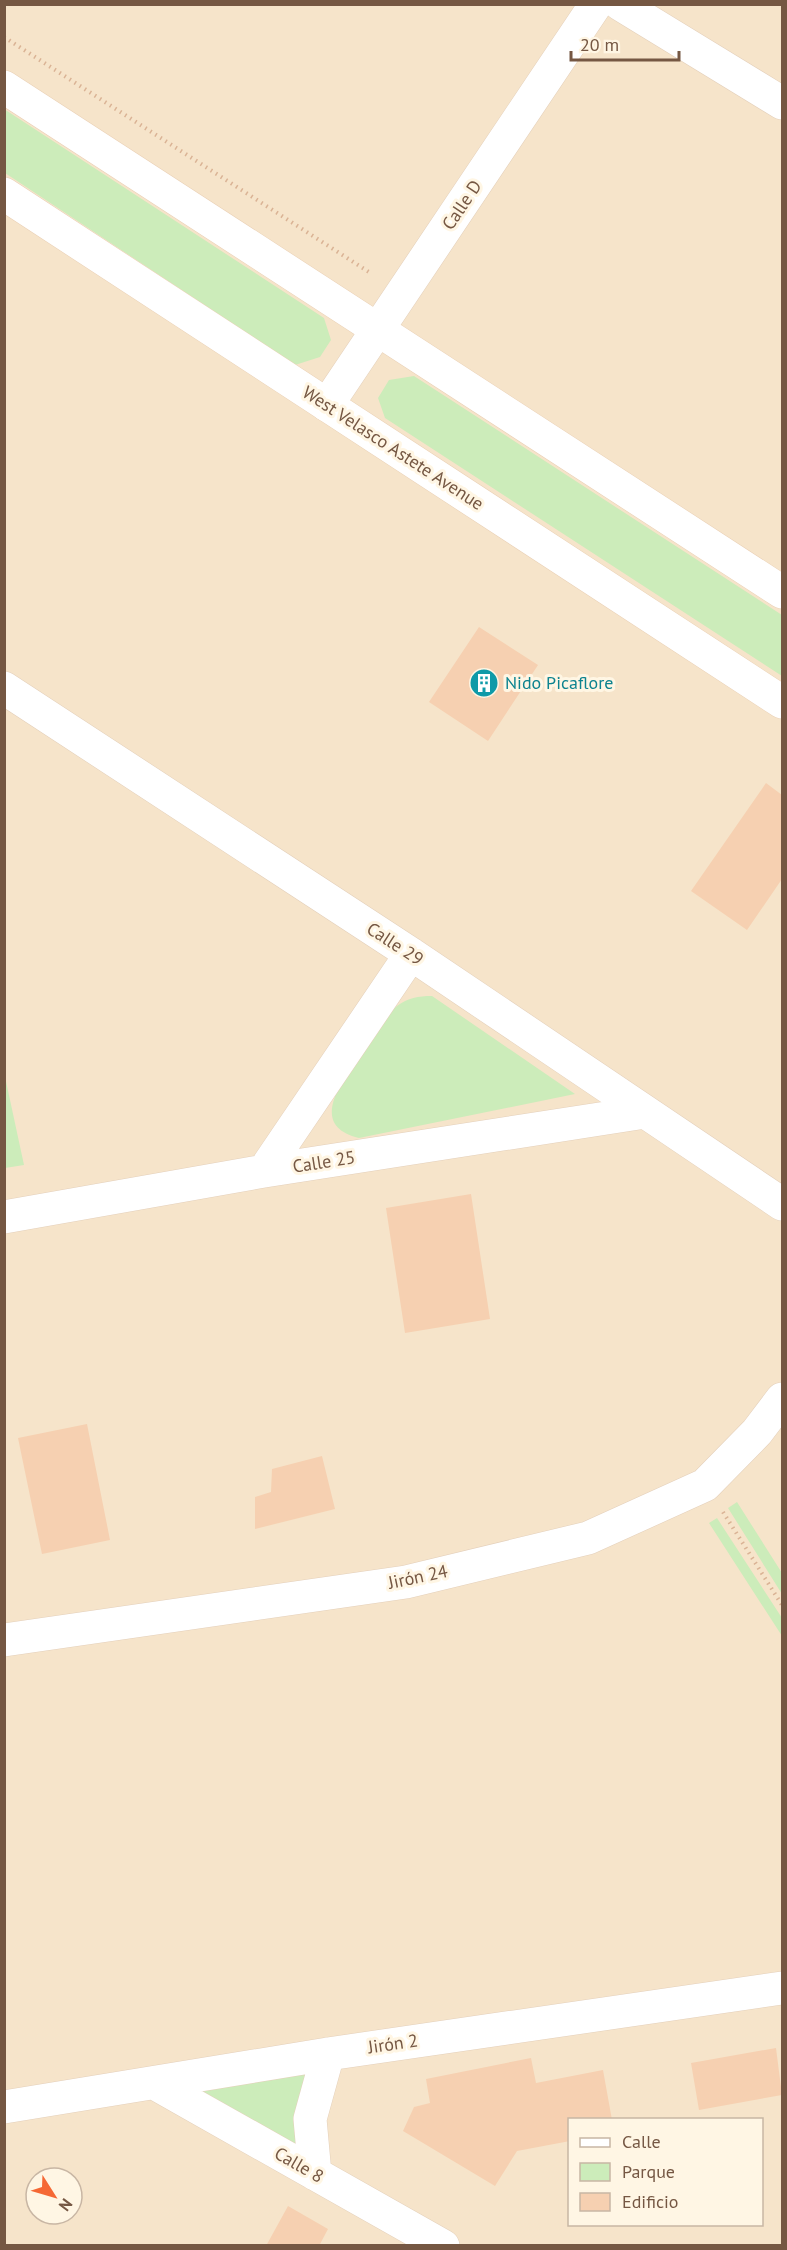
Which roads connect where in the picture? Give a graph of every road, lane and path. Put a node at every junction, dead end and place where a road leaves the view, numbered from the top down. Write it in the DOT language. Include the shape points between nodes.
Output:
graph roads {
  1 [pos="596,4"];
  2 [pos="620,4"];
  3 [pos="4,37"];
  4 [pos="4,87"];
  5 [pos="783,103"];
  6 [pos="4,194"];
  7 [pos="374,275"];
  8 [pos="378,329"];
  9 [pos="327,405"];
  10 [pos="783,592"];
  11 [pos="4,688"];
  12 [pos="783,702"];
  13 [pos="411,954"];
  14 [pos="645,1112"];
  15 [pos="264,1171"];
  16 [pos="783,1204"];
  17 [pos="4,1217"];
  18 [pos="783,1399"];
  19 [pos="705,1485"];
  20 [pos="783,1605"];
  21 [pos="4,1640"];
  22 [pos="783,1988"];
  23 [pos="328,2054"];
  24 [pos="156,2084"];
  25 [pos="4,2107"];
  26 [pos="315,2174"];
  27 [pos="443,2246"];
  1 -- 8 [label="street, Calle D"];
  2 -- 5 [label="street"];
  3 -- 7 [label="path"];
  4 -- 8 [label="street"];
  6 -- 9 [label="street, West Velasco Astete Avenue"];
  8 -- 9 [label="street, Calle D"];
  8 -- 10 [label="street"];
  9 -- 12 [label="street, West Velasco Astete Avenue"];
  11 -- 13 [label="street, Calle 29"];
  13 -- 14 [label="street, Calle 29"];
  13 -- 15 [label="street"];
  14 -- 15 [label="street, Calle 25"];
  14 -- 16 [label="street, Calle 29"];
  15 -- 17 [label="street, Calle 25"];
  18 -- 19 [label="street, Jirón 24"];
  19 -- 20 [label="path"];
  19 -- 21 [label="street, Jirón 24" via="588,1538 405,1582"];
  22 -- 23 [label="street, Jirón 2"];
  23 -- 24 [label="street, Jirón 2"];
  23 -- 26 [label="street" via="310,2119"];
  24 -- 25 [label="street, Jirón 2"];
  24 -- 26 [label="street, Calle 8"];
  26 -- 27 [label="street, Calle 8"];
}
